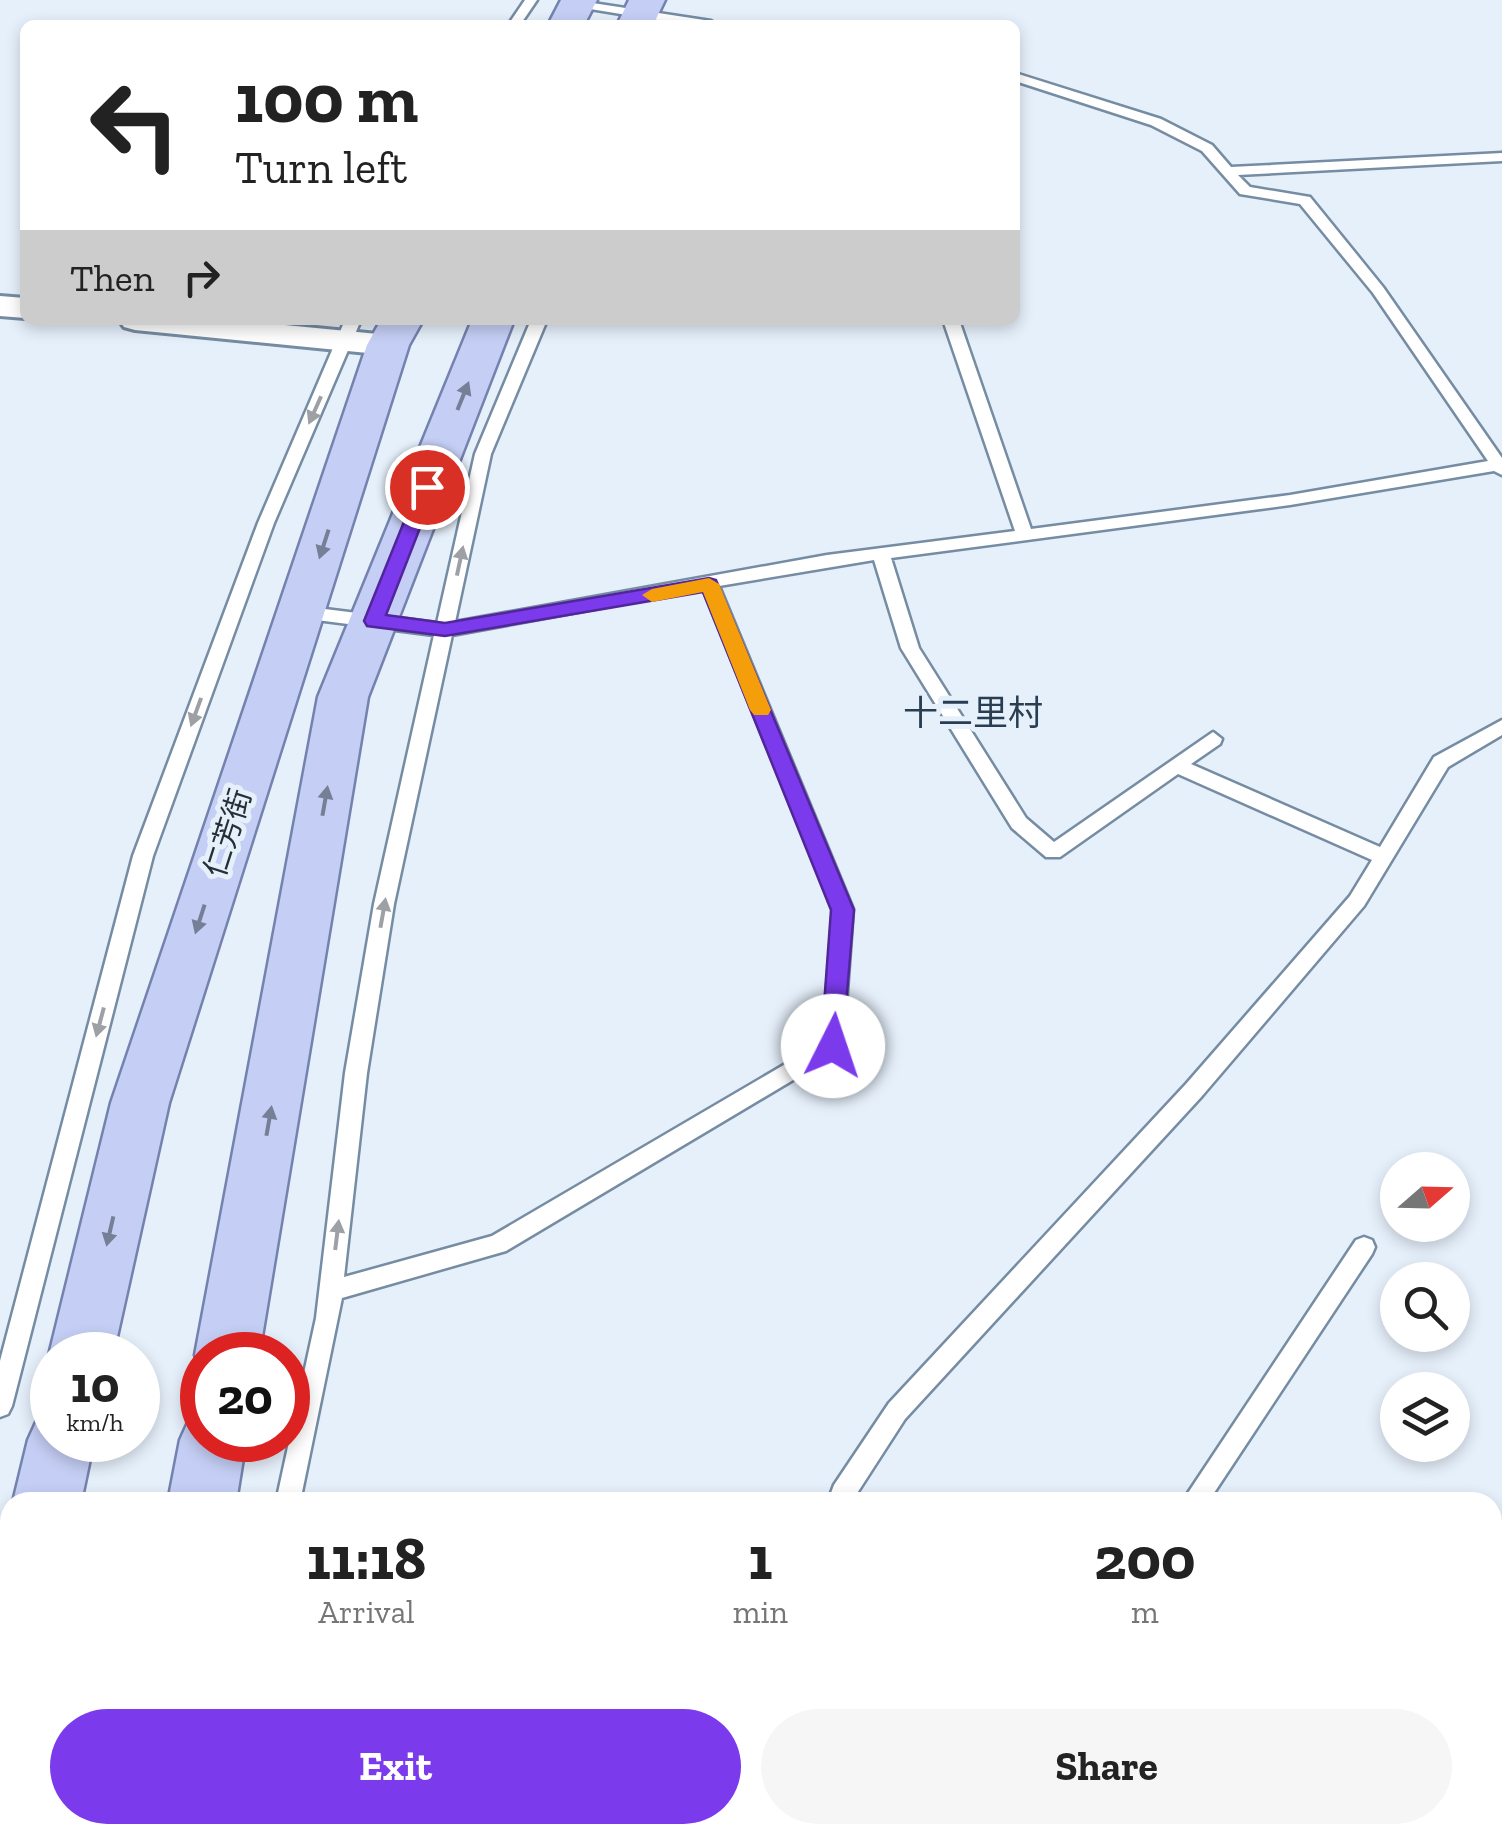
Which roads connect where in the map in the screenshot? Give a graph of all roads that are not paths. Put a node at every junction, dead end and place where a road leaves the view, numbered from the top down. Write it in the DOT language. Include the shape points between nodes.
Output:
graph roads {
  1 [pos="574,9"];
  2 [pos="663,16"];
  3 [pos="1020,79"];
  4 [pos="1502,157"];
  5 [pos="1227,171"];
  6 [pos="234,325"];
  7 [pos="492,325"];
  8 [pos="537,325"];
  9 [pos="953,325"];
  10 [pos="372,332"];
  11 [pos="1500,467"];
  12 [pos="1025,535"];
  13 [pos="881,554"];
  14 [pos="709,584"];
  15 [pos="301,612"];
  16 [pos="374,621"];
  17 [pos="445,630"];
  18 [pos="1502,727"];
  19 [pos="1213,738"];
  20 [pos="1176,766"];
  21 [pos="1384,857"];
  22 [pos="1364,1247"];
  23 [pos="330,1292"];
  24 [pos="86,1332"];
  25 [pos="232,1332"];
  26 [pos="0,1406"];
  27 [pos="57,1462"];
  28 [pos="208,1462"];
  29 [pos="49,1492"];
  30 [pos="204,1492"];
  31 [pos="290,1492"];
  32 [pos="849,1492"];
  33 [pos="1201,1492"];
  1 -- 2 [label="lane"];
  3 -- 5 [label="lane" via="1156,122 1207,148"];
  4 -- 5 [label="lane"];
  5 -- 11 [label="lane" via="1245,191 1305,200 1378,290"];
  6 -- 10 [label="street"];
  16 -- 7 [label="main road, one-way"];
  17 -- 8 [label="lane, one-way" via="483,454"];
  9 -- 12 [label="lane"];
  10 -- 15 [label="main road, 仁芳街, one-way"];
  10 -- 26 [label="lane, one-way" via="266,523 143,856"];
  11 -- 12 [label="lane"];
  12 -- 13 [label="lane"];
  13 -- 14 [label="lane"];
  13 -- 20 [label="lane" via="910,648 1019,823 1053,852"];
  14 -- 17 [label="lane"];
  14 -- 23 [label="lane" via="843,910 833,1046 498,1244"];
  15 -- 16 [label="lane"];
  15 -- 24 [label="main road, 仁芳街, one-way" via="140,1103"];
  16 -- 17 [label="lane"];
  25 -- 16 [label="main road, one-way" via="343,697"];
  23 -- 17 [label="lane, one-way" via="381,923"];
  18 -- 21 [label="lane" via="1441,762"];
  19 -- 20 [label="lane"];
  20 -- 21 [label="lane"];
  21 -- 32 [label="lane" via="1358,901 1206,1076 897,1410"];
  22 -- 33 [label="lane"];
  23 -- 31 [label="lane"];
  27 -- 29 [label="main road"];
  28 -- 30 [label="main road"];
}
